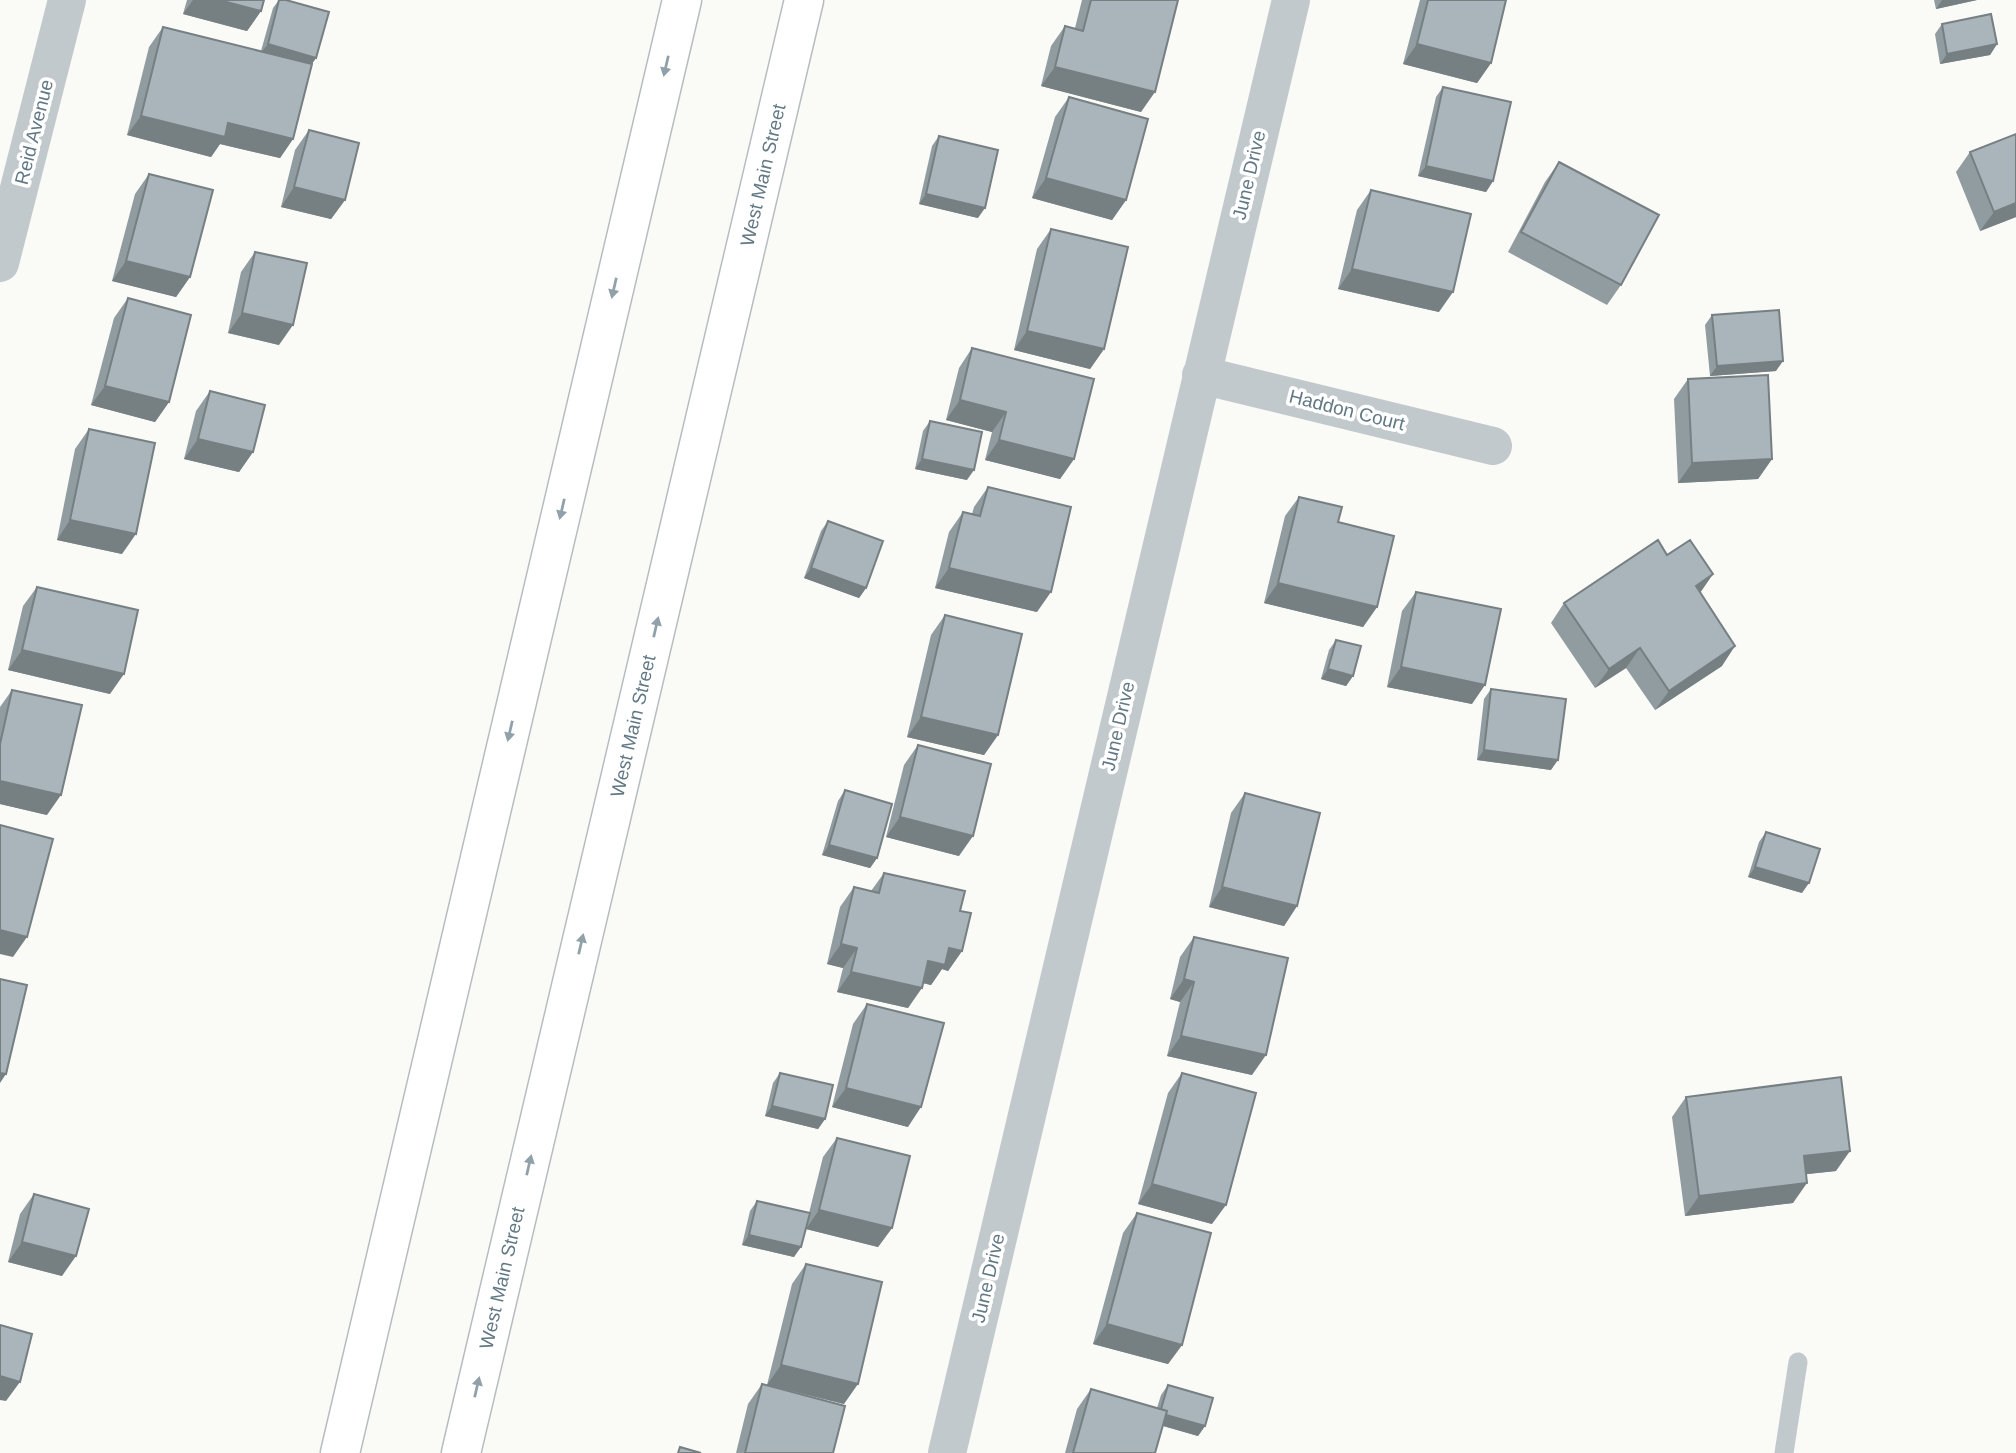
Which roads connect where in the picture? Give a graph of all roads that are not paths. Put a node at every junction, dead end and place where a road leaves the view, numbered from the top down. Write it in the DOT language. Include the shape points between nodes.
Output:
graph roads {
  1 [pos="67,0"];
  2 [pos="682,0"];
  3 [pos="804,0"];
  4 [pos="1291,0"];
  5 [pos="0,263"];
  6 [pos="1201,375"];
  7 [pos="1493,446"];
  8 [pos="1798,1362"];
  9 [pos="340,1453"];
  10 [pos="461,1453"];
  11 [pos="947,1453"];
  12 [pos="1784,1453"];
  1 -- 5 [label="street, Reid Avenue"];
  2 -- 9 [label="main road, one-way"];
  10 -- 3 [label="main road, West Main Street, one-way"];
  4 -- 6 [label="street, June Drive"];
  6 -- 7 [label="street, Haddon Court"];
  6 -- 11 [label="street, June Drive"];
  8 -- 12 [label="lane"];
}
